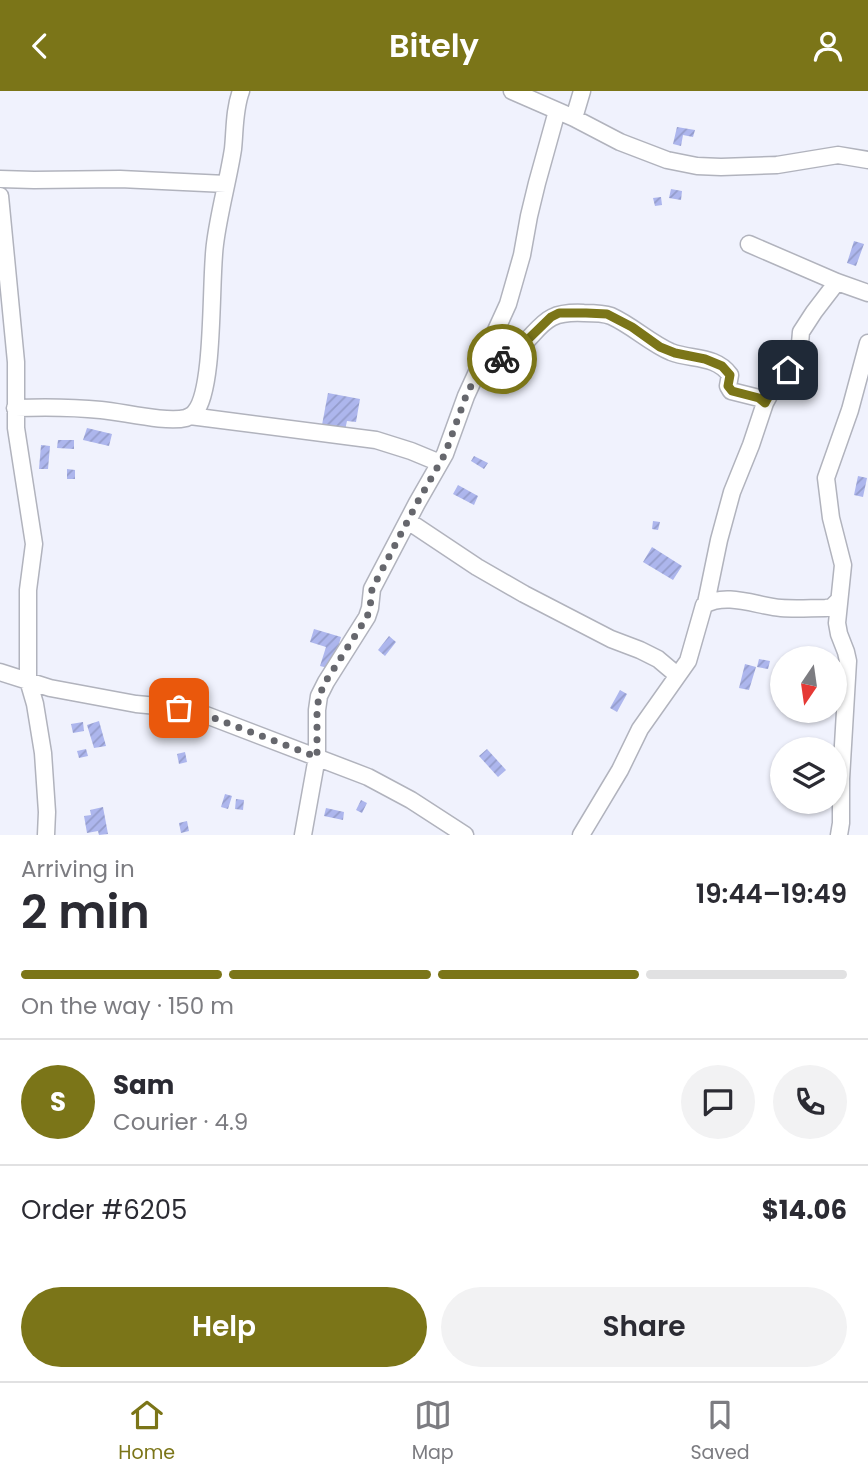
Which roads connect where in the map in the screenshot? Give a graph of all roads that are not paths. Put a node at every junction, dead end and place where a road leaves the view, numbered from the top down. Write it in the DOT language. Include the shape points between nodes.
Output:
graph roads {
  1 [pos="241,91"];
  2 [pos="512,91"];
  3 [pos="582,91"];
  4 [pos="558,111"];
  5 [pos="574,118"];
  6 [pos="868,160"];
  7 [pos="0,179"];
  8 [pos="226,184"];
  9 [pos="0,197"];
  10 [pos="2,236"];
  11 [pos="749,244"];
  12 [pos="836,282"];
  13 [pos="868,293"];
  14 [pos="868,343"];
  15 [pos="479,370"];
  16 [pos="765,403"];
  17 [pos="15,408"];
  18 [pos="190,417"];
  19 [pos="440,463"];
  20 [pos="408,521"];
  21 [pos="839,600"];
  22 [pos="706,603"];
  23 [pos="0,671"];
  24 [pos="677,675"];
  25 [pos="28,680"];
  26 [pos="317,757"];
  27 [pos="46,835"];
  28 [pos="303,835"];
  29 [pos="465,835"];
  30 [pos="581,835"];
  31 [pos="839,835"];
  1 -- 8 [label="street"];
  2 -- 4 [label="street"];
  3 -- 5 [label="street"];
  4 -- 5 [label="street"];
  4 -- 15 [label="street" via="508,304"];
  5 -- 6 [label="street" via="667,160 697,166 777,165 838,155"];
  7 -- 8 [label="street"];
  8 -- 18 [label="street" via="214,246 205,385"];
  9 -- 10 [label="street"];
  10 -- 17 [label="street" via="16,362"];
  11 -- 12 [label="street"];
  12 -- 13 [label="street"];
  12 -- 16 [label="street" via="801,332 799,355"];
  14 -- 21 [label="street" via="827,478 843,565"];
  15 -- 16 [label="street" via="516,351 559,313 607,314 660,347 722,366 730,375 732,391"];
  15 -- 19 [label="street"];
  16 -- 22 [label="street" via="732,492"];
  17 -- 18 [label="street"];
  17 -- 25 [label="street" via="34,544 28,590"];
  18 -- 19 [label="street" via="376,440"];
  19 -- 20 [label="street"];
  20 -- 24 [label="street" via="524,594 658,659"];
  20 -- 26 [label="street" via="372,589 367,617 319,696"];
  21 -- 22 [label="street" via="826,608 780,608 723,600"];
  21 -- 31 [label="street" via="838,628 848,661"];
  22 -- 24 [label="street" via="688,661"];
  23 -- 25 [label="street"];
  24 -- 30 [label="street" via="640,729"];
  25 -- 26 [label="street" via="50,688 206,715"];
  25 -- 27 [label="street" via="43,753"];
  26 -- 28 [label="street"];
  26 -- 29 [label="street" via="368,777"];
}
